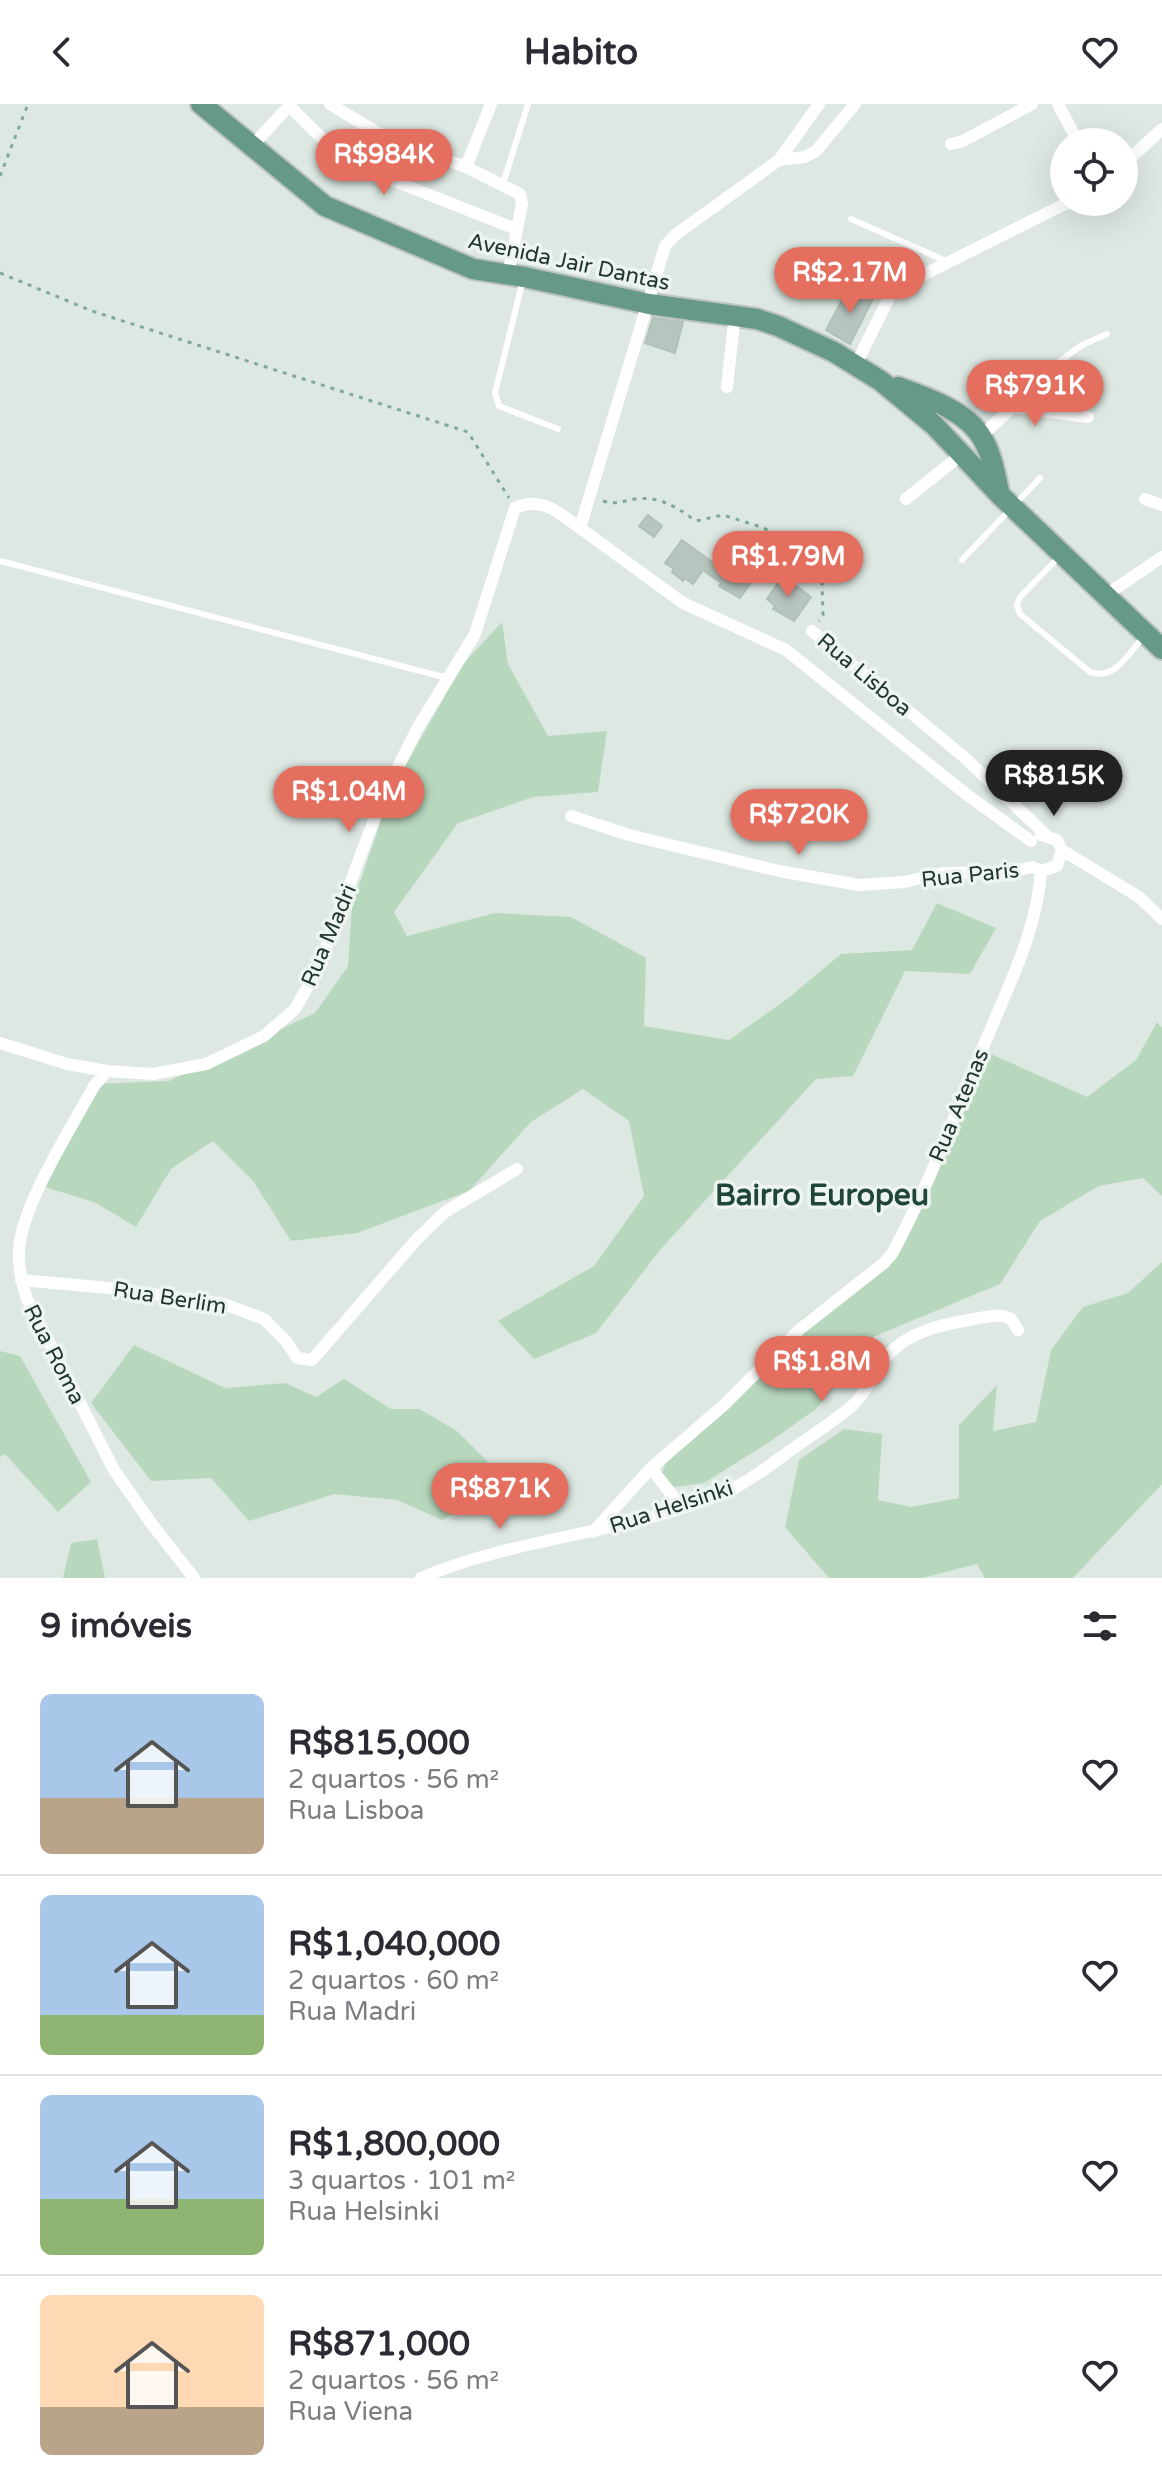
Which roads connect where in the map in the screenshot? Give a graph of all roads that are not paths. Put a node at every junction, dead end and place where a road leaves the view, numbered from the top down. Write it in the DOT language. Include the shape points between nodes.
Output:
graph roads {
  1 [pos="201,104"];
  2 [pos="330,104"];
  3 [pos="491,104"];
  4 [pos="528,104"];
  5 [pos="819,104"];
  6 [pos="855,104"];
  7 [pos="1032,104"];
  8 [pos="1058,104"];
  9 [pos="290,105"];
  10 [pos="1071,128"];
  11 [pos="1162,129"];
  12 [pos="951,144"];
  13 [pos="251,147"];
  14 [pos="1138,151"];
  15 [pos="779,160"];
  16 [pos="466,167"];
  17 [pos="503,184"];
  18 [pos="1050,212"];
  19 [pos="851,219"];
  20 [pos="516,229"];
  21 [pos="950,262"];
  22 [pos="516,276"];
  23 [pos="649,304"];
  24 [pos="735,314"];
  25 [pos="1107,334"];
  26 [pos="855,366"];
  27 [pos="881,381"];
  28 [pos="727,387"];
  29 [pos="1027,407"];
  30 [pos="1088,417"];
  31 [pos="558,429"];
  32 [pos="981,436"];
  33 [pos="962,454"];
  34 [pos="1040,478"];
  35 [pos="906,499"];
  36 [pos="1145,499"];
  37 [pos="1007,502"];
  38 [pos="1162,505"];
  39 [pos="580,528"];
  40 [pos="1061,555"];
  41 [pos="1162,557"];
  42 [pos="962,560"];
  43 [pos="0,561"];
  44 [pos="1106,595"];
  45 [pos="812,631"];
  46 [pos="1147,633"];
  47 [pos="1162,649"];
  48 [pos="447,678"];
  49 [pos="571,816"];
  50 [pos="1046,835"];
  51 [pos="1031,841"];
  52 [pos="1062,850"];
  53 [pos="1037,869"];
  54 [pos="1162,919"];
  55 [pos="0,1043"];
  56 [pos="107,1071"];
  57 [pos="517,1169"];
  58 [pos="21,1280"];
  59 [pos="1018,1330"];
  60 [pos="651,1468"];
  61 [pos="682,1508"];
  62 [pos="593,1532"];
  63 [pos="194,1578"];
  64 [pos="421,1578"];
  1 -- 13 [label="main road, Avenida Jair Dantas"];
  2 -- 16 [label="street" via="388,139"];
  3 -- 16 [label="street"];
  4 -- 17 [label="lane"];
  5 -- 15 [label="street"];
  6 -- 15 [label="street" via="816,151"];
  7 -- 12 [label="street"];
  8 -- 10 [label="street"];
  9 -- 13 [label="street"];
  9 -- 20 [label="street" via="346,162"];
  11 -- 14 [label="street"];
  13 -- 22 [label="main road, Avenida Jair Dantas" via="343,216 473,269"];
  15 -- 23 [label="street" via="669,240"];
  16 -- 17 [label="street"];
  17 -- 20 [label="street" via="522,196"];
  18 -- 21 [label="street"];
  19 -- 21 [label="lane"];
  20 -- 22 [label="street"];
  21 -- 26 [label="street" via="893,290"];
  22 -- 23 [label="main road, Avenida Jair Dantas"];
  22 -- 31 [label="lane" via="496,400 499,406"];
  23 -- 24 [label="main road, Avenida Jair Dantas"];
  23 -- 39 [label="street"];
  24 -- 26 [label="main road, Avenida Jair Dantas" via="778,326"];
  24 -- 28 [label="street"];
  25 -- 29 [label="lane" via="1052,367"];
  26 -- 27 [label="main road, Avenida Jair Dantas"];
  27 -- 32 [label="main road, Avenida Jair Dantas" via="943,407"];
  27 -- 33 [label="main road, Avenida Jair Dantas"];
  29 -- 30 [label="street"];
  29 -- 32 [label="street" via="1013,407"];
  32 -- 37 [label="main road"];
  33 -- 35 [label="street"];
  33 -- 37 [label="main road, Avenida Jair Dantas"];
  34 -- 37 [label="lane"];
  36 -- 38 [label="street"];
  37 -- 40 [label="main road, Avenida Jair Dantas"];
  37 -- 42 [label="lane"];
  39 -- 48 [label="street, Rua Madri" via="545,505 529,501 515,508 475,634"];
  39 -- 51 [label="street, Rua Lisboa" via="683,603 786,650"];
  40 -- 44 [label="main road, Avenida Jair Dantas"];
  40 -- 46 [label="lane" via="1020,597 1020,614 1100,676 1114,671"];
  41 -- 44 [label="street"];
  43 -- 48 [label="lane"];
  44 -- 46 [label="main road, Avenida Jair Dantas"];
  45 -- 50 [label="street, Rua Lisboa" via="964,757"];
  46 -- 47 [label="main road, Avenida Jair Dantas"];
  48 -- 56 [label="street, Rua Madri" via="381,801 318,969 295,1009 264,1036 206,1064 153,1074"];
  49 -- 53 [label="street, Rua Paris" via="779,871 859,885 943,873"];
  50 -- 51 [label="street"];
  50 -- 52 [label="street, Rua Lisboa"];
  51 -- 53 [label="street" via="1027,854"];
  52 -- 53 [label="street" via="1057,866"];
  52 -- 54 [label="street, Rua Lisboa" via="1139,897"];
  53 -- 60 [label="street, Rua Atenas" via="1039,899 1026,943 892,1254 800,1329"];
  55 -- 56 [label="street, Rua Madri"];
  56 -- 58 [label="street, Rua Roma" via="23,1220"];
  57 -- 58 [label="street, Rua Berlim" via="445,1212 309,1361 297,1358 264,1319 224,1304"];
  58 -- 63 [label="street, Rua Roma" via="114,1470"];
  59 -- 61 [label="street, Rua Helsinki" via="1000,1315 938,1326 911,1337 888,1355 852,1406 728,1491"];
  60 -- 61 [label="street"];
  60 -- 62 [label="street, Rua Atenas"];
  61 -- 62 [label="street, Rua Helsinki"];
  62 -- 64 [label="street, Rua Helsinki" via="514,1546"];
}
